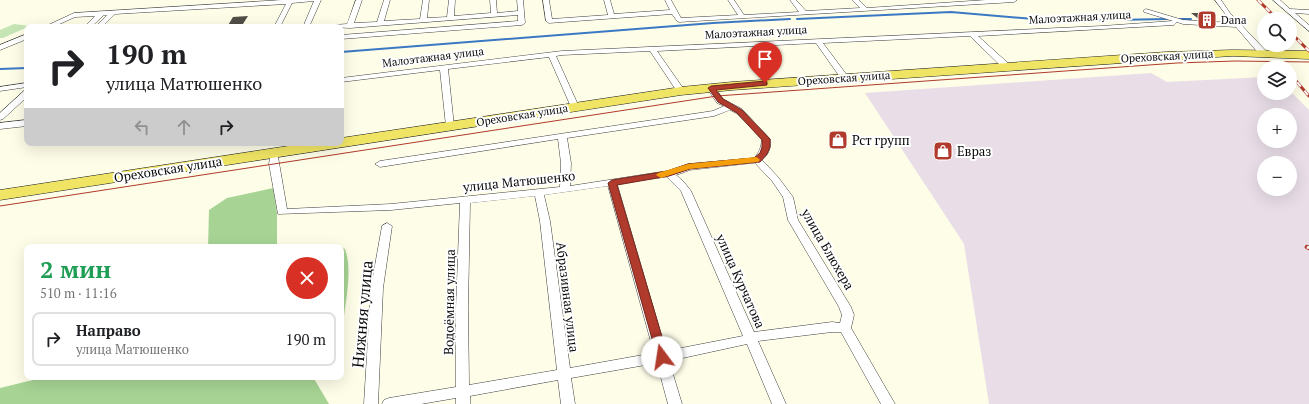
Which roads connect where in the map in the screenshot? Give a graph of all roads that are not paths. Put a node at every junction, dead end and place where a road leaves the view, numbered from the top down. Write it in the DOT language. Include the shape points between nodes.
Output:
graph roads {
  1 [pos="312,0"];
  2 [pos="318,0"];
  3 [pos="359,0"];
  4 [pos="387,0"];
  5 [pos="426,0"];
  6 [pos="452,0"];
  7 [pos="493,0"];
  8 [pos="520,0"];
  9 [pos="546,0"];
  10 [pos="607,0"];
  11 [pos="668,0"];
  12 [pos="731,0"];
  13 [pos="793,0"];
  14 [pos="855,0"];
  15 [pos="885,0"];
  16 [pos="1014,0"];
  17 [pos="1218,0"];
  18 [pos="1276,0"];
  19 [pos="290,1"];
  20 [pos="980,1"];
  21 [pos="893,8"];
  22 [pos="865,10"];
  23 [pos="1146,11"];
  24 [pos="1288,11"];
  25 [pos="674,12"];
  26 [pos="1309,12"];
  27 [pos="113,13"];
  28 [pos="521,13"];
  29 [pos="804,13"];
  30 [pos="1217,13"];
  31 [pos="101,14"];
  32 [pos="1228,14"];
  33 [pos="494,15"];
  34 [pos="742,16"];
  35 [pos="612,17"];
  36 [pos="450,18"];
  37 [pos="423,20"];
  38 [pos="1174,23"];
  39 [pos="54,24"];
  40 [pos="90,24"];
  41 [pos="101,24"];
  42 [pos="278,24"];
  43 [pos="307,24"];
  44 [pos="380,24"];
  45 [pos="1238,25"];
  46 [pos="344,26"];
  47 [pos="350,26"];
  48 [pos="1309,29"];
  49 [pos="971,33"];
  50 [pos="24,37"];
  51 [pos="344,37"];
  52 [pos="818,41"];
  53 [pos="2,46"];
  54 [pos="652,48"];
  55 [pos="1263,53"];
  56 [pos="551,54"];
  57 [pos="1306,55"];
  58 [pos="1006,66"];
  59 [pos="444,68"];
  60 [pos="845,78"];
  61 [pos="344,80"];
  62 [pos="24,85"];
  63 [pos="0,88"];
  64 [pos="711,88"];
  65 [pos="681,91"];
  66 [pos="24,96"];
  67 [pos="731,106"];
  68 [pos="575,107"];
  69 [pos="0,117"];
  70 [pos="24,122"];
  71 [pos="0,126"];
  72 [pos="450,126"];
  73 [pos="562,137"];
  74 [pos="344,142"];
  75 [pos="317,146"];
  76 [pos="274,153"];
  77 [pos="757,160"];
  78 [pos="380,164"];
  79 [pos="669,174"];
  80 [pos="612,183"];
  81 [pos="564,190"];
  82 [pos="539,193"];
  83 [pos="0,195"];
  84 [pos="465,200"];
  85 [pos="388,226"];
  86 [pos="845,328"];
  87 [pos="750,338"];
  88 [pos="662,357"];
  89 [pos="564,374"];
  90 [pos="463,398"];
  91 [pos="371,404"];
  92 [pos="389,404"];
  93 [pos="568,404"];
  94 [pos="675,404"];
  95 [pos="779,404"];
  96 [pos="888,404"];
  1 -- 19 [label="street"];
  2 -- 43 [label="street"];
  3 -- 47 [label="street"];
  4 -- 44 [label="street"];
  5 -- 37 [label="street"];
  6 -- 36 [label="street"];
  7 -- 33 [label="street"];
  8 -- 28 [label="street"];
  9 -- 35 [label="street" via="549,21"];
  10 -- 35 [label="street"];
  11 -- 25 [label="street"];
  12 -- 34 [label="street"];
  13 -- 29 [label="street"];
  14 -- 22 [label="street"];
  15 -- 21 [label="street"];
  16 -- 20 [label="street"];
  17 -- 32 [label="street"];
  18 -- 24 [label="street"];
  19 -- 27 [label="street"];
  19 -- 42 [label="street"];
  20 -- 21 [label="street"];
  21 -- 22 [label="street"];
  22 -- 29 [label="street"];
  23 -- 45 [label="street" via="1183,22"];
  24 -- 26 [label="street"];
  24 -- 48 [label="street"];
  25 -- 34 [label="street" via="679,20"];
  25 -- 35 [label="street"];
  27 -- 31 [label="street"];
  27 -- 41 [label="street"];
  28 -- 33 [label="street"];
  28 -- 51 [label="street" via="522,23"];
  29 -- 34 [label="street"];
  30 -- 32 [label="street"];
  31 -- 39 [label="street" via="74,15"];
  31 -- 40 [label="street"];
  32 -- 45 [label="street"];
  33 -- 36 [label="street"];
  36 -- 37 [label="street"];
  37 -- 44 [label="street"];
  38 -- 49 [label="street, Малоэтажная улица"];
  44 -- 47 [label="street"];
  45 -- 55 [label="street"];
  46 -- 47 [label="street"];
  49 -- 52 [label="street, Малоэтажная улица"];
  49 -- 58 [label="street"];
  50 -- 53 [label="street"];
  52 -- 54 [label="street, Малоэтажная улица"];
  52 -- 60 [label="street"];
  54 -- 56 [label="street, Малоэтажная улица"];
  54 -- 65 [label="street"];
  55 -- 57 [label="main road, Ореховская улица"];
  55 -- 58 [label="main road, Ореховская улица"];
  56 -- 59 [label="street, Малоэтажная улица"];
  56 -- 68 [label="street"];
  58 -- 60 [label="main road, Ореховская улица"];
  59 -- 61 [label="street, Малоэтажная улица"];
  59 -- 72 [label="street"];
  60 -- 64 [label="main road, Ореховская улица"];
  62 -- 63 [label="street"];
  64 -- 65 [label="main road, Ореховская улица"];
  64 -- 67 [label="street" via="720,101"];
  65 -- 68 [label="main road, Ореховская улица"];
  66 -- 69 [label="street"];
  67 -- 73 [label="street" via="714,113"];
  67 -- 77 [label="street" via="766,139 766,147"];
  68 -- 72 [label="main road, Ореховская улица"];
  70 -- 71 [label="street"];
  72 -- 74 [label="main road, Ореховская улица"];
  73 -- 78 [label="street"];
  73 -- 81 [label="street" via="567,175"];
  75 -- 76 [label="main road, Ореховская улица"];
  76 -- 83 [label="main road, Ореховская улица"];
  76 -- 84 [label="street, улица Матюшенко" via="282,212 367,209"];
  77 -- 79 [label="street, улица Матюшенко" via="688,167"];
  77 -- 86 [label="street, улица Блюхера" via="788,197 792,220 845,307 848,315"];
  79 -- 80 [label="street, улица Матюшенко"];
  79 -- 87 [label="street, улица Курчатова" via="686,191"];
  80 -- 81 [label="street, улица Матюшенко"];
  80 -- 88 [label="street"];
  81 -- 82 [label="street, улица Матюшенко"];
  82 -- 84 [label="street, улица Матюшенко"];
  82 -- 89 [label="street, Абразивная улица" via="545,221"];
  84 -- 90 [label="street, Водоёмная улица"];
  85 -- 91 [label="street, Нижняя улица" via="377,288"];
  86 -- 87 [label="street" via="832,327"];
  86 -- 96 [label="street"];
  87 -- 88 [label="street"];
  87 -- 95 [label="street, улица Курчатова"];
  88 -- 89 [label="street"];
  88 -- 94 [label="street"];
  89 -- 90 [label="street"];
  89 -- 93 [label="street, Абразивная улица"];
  90 -- 92 [label="street"];
}
